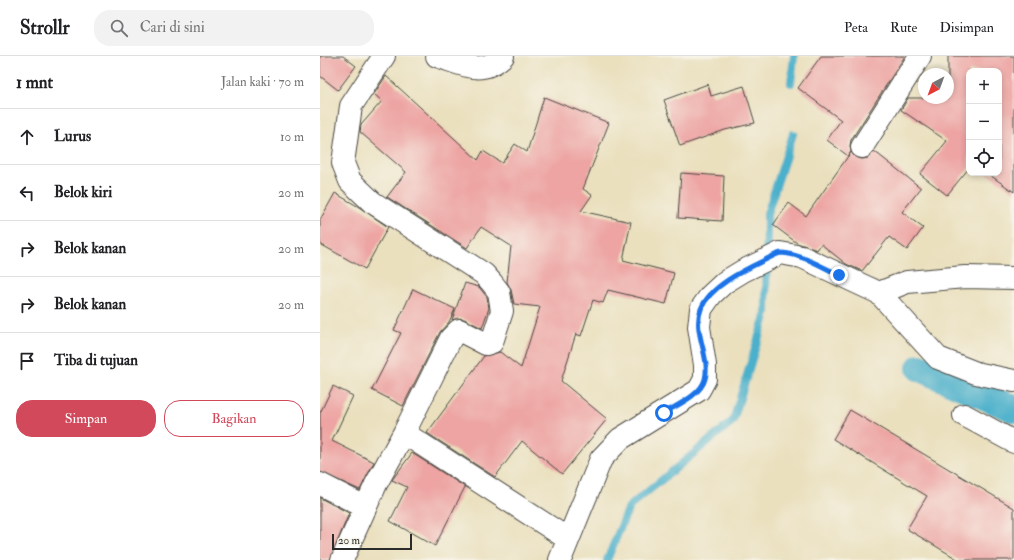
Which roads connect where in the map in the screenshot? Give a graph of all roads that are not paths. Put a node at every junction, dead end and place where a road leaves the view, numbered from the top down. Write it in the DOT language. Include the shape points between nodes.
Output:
graph roads {
  1 [pos="384,56"];
  2 [pos="437,56"];
  3 [pos="503,56"];
  4 [pos="920,56"];
  5 [pos="862,147"];
  6 [pos="1014,278"];
  7 [pos="879,293"];
  8 [pos="1014,381"];
  9 [pos="964,415"];
  10 [pos="404,433"];
  11 [pos="1014,442"];
  12 [pos="320,484"];
  13 [pos="365,508"];
  14 [pos="568,538"];
  15 [pos="342,560"];
  16 [pos="560,560"];
  1 -- 10 [label="street" via="351,106 343,163 350,181 372,202 484,274 499,292 502,311 492,342 486,344 459,330 454,333"];
  2 -- 3 [label="street" via="480,69 495,64"];
  4 -- 5 [label="street"];
  6 -- 7 [label="street" via="965,277 907,282"];
  7 -- 8 [label="street" via="938,358 976,373"];
  7 -- 14 [label="street" via="802,257 780,253 725,282 701,309 699,327 705,379 699,390 620,439 600,459"];
  9 -- 11 [label="street"];
  10 -- 13 [label="street"];
  10 -- 14 [label="street"];
  12 -- 13 [label="street"];
  13 -- 15 [label="street"];
  14 -- 16 [label="street"];
}
